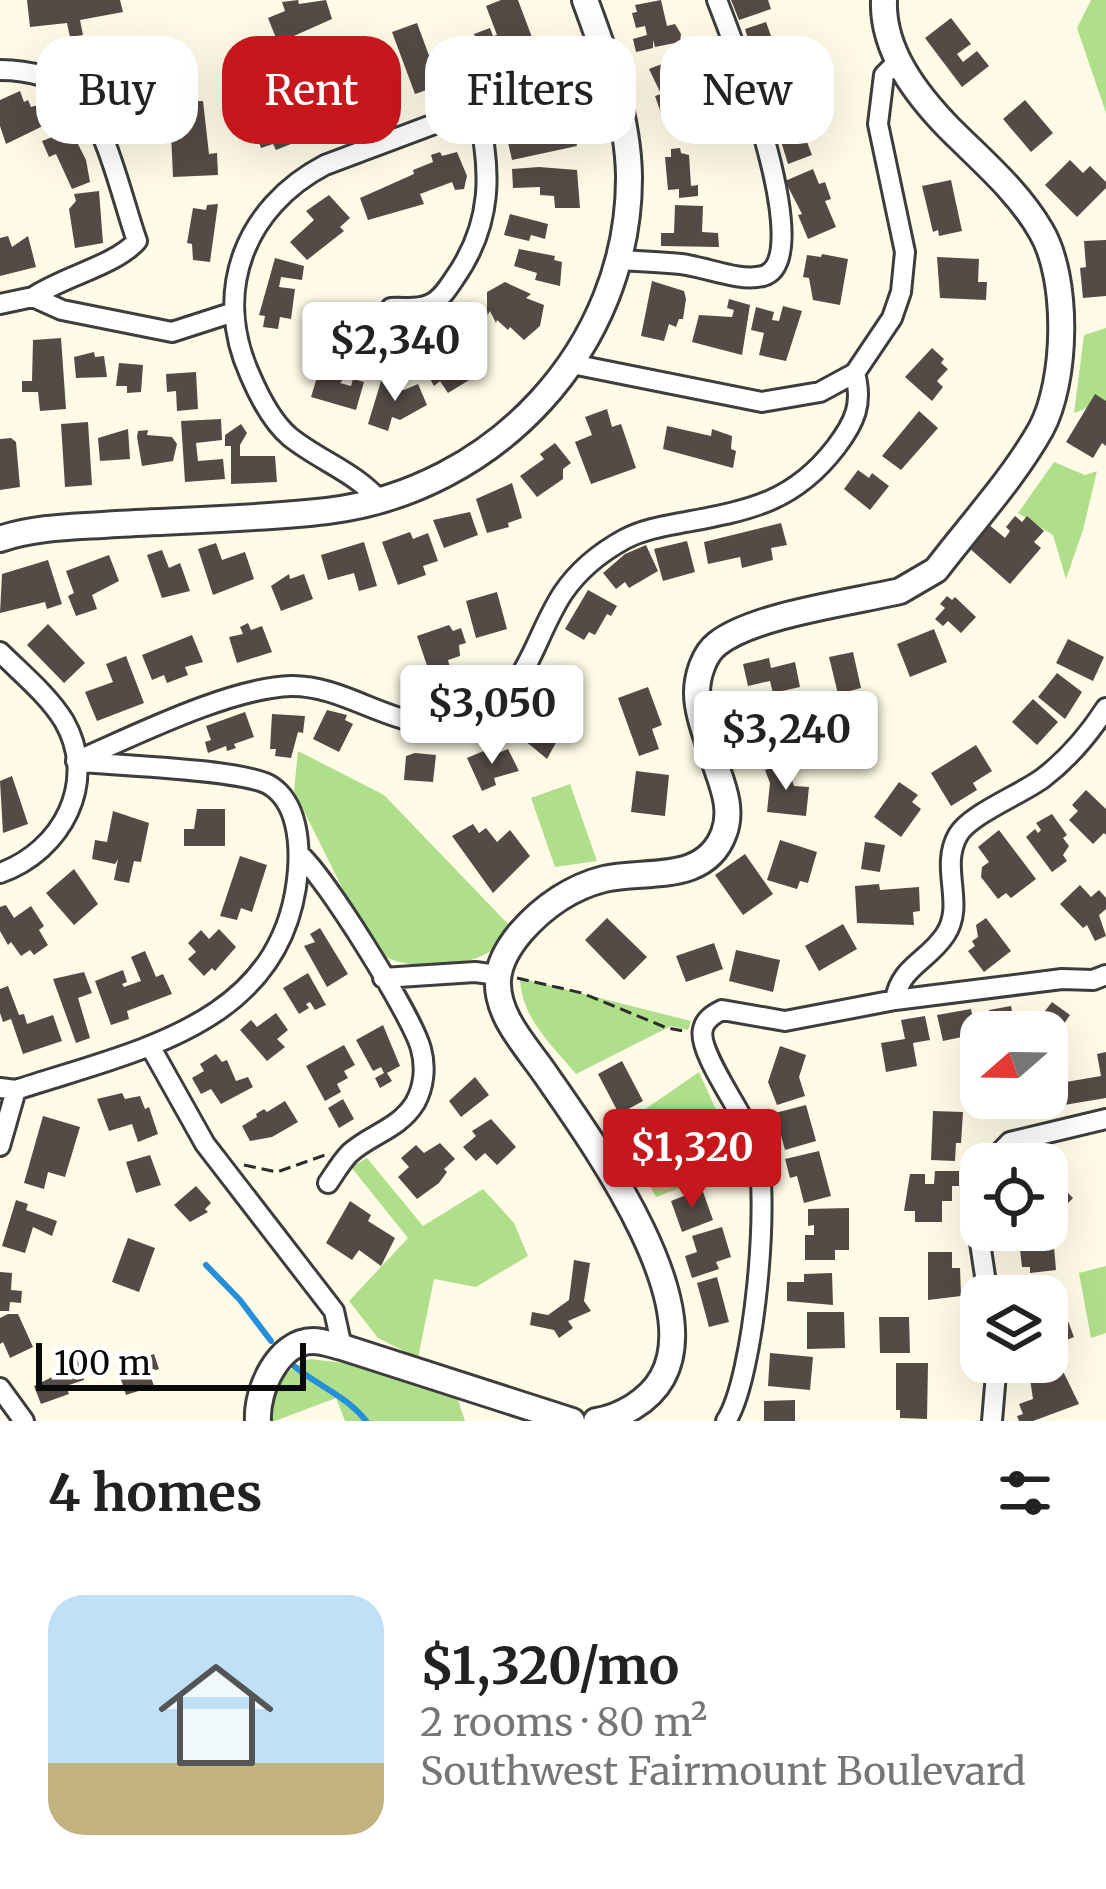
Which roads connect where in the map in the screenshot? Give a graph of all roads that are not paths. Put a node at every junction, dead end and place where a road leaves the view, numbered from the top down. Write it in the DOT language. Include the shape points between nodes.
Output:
graph roads {
  1 [pos="585,0"];
  2 [pos="717,0"];
  3 [pos="884,0"];
  4 [pos="598,36"];
  5 [pos="898,61"];
  6 [pos="0,70"];
  7 [pos="425,129"];
  8 [pos="486,144"];
  9 [pos="626,144"];
  10 [pos="617,260"];
  11 [pos="33,297"];
  12 [pos="0,304"];
  13 [pos="391,308"];
  14 [pos="234,312"];
  15 [pos="572,364"];
  16 [pos="855,373"];
  17 [pos="380,501"];
  18 [pos="0,539"];
  19 [pos="0,652"];
  20 [pos="1106,708"];
  21 [pos="76,761"];
  22 [pos="299,854"];
  23 [pos="0,873"];
  24 [pos="498,975"];
  25 [pos="383,978"];
  26 [pos="1102,982"];
  27 [pos="895,1000"];
  28 [pos="150,1046"];
  29 [pos="8,1089"];
  30 [pos="1106,1119"];
  31 [pos="1009,1143"];
  32 [pos="0,1146"];
  33 [pos="328,1183"];
  34 [pos="342,1347"];
  35 [pos="995,1383"];
  36 [pos="0,1388"];
  37 [pos="610,1420"];
  38 [pos="24,1421"];
  39 [pos="258,1421"];
  40 [pos="572,1421"];
  41 [pos="726,1421"];
  42 [pos="992,1421"];
  1 -- 4 [label="street"];
  2 -- 10 [label="street" via="767,146 778,193 779,261 753,277"];
  3 -- 5 [label="street"];
  5 -- 16 [label="street" via="884,75 878,124 905,252 901,292"];
  5 -- 24 [label="street" via="927,105 1044,234 1062,314 1049,411 1000,487 923,580 749,626 715,645 697,692 729,809 716,847 678,872 573,889 514,940"];
  6 -- 11 [label="street" via="42,75 82,99 136,241"];
  7 -- 14 [label="street" via="302,177 279,198 248,237 235,272"];
  8 -- 13 [label="street" via="489,184 477,238 459,272 435,302"];
  9 -- 10 [label="street"];
  10 -- 15 [label="street"];
  11 -- 12 [label="street"];
  11 -- 14 [label="street" via="172,332"];
  14 -- 17 [label="street" via="246,367 276,420"];
  15 -- 16 [label="street" via="762,402 820,392"];
  15 -- 17 [label="street" via="541,403 479,455"];
  16 -- 21 [label="street" via="855,419 809,480 750,509 644,531 603,553 564,592 517,685 481,713 436,727 291,686 243,695"];
  17 -- 18 [label="street"];
  19 -- 21 [label="street" via="62,717"];
  20 -- 27 [label="street" via="1046,776 958,834 947,934 904,974"];
  21 -- 22 [label="street" via="270,784 290,809"];
  21 -- 23 [label="street" via="75,793 60,830"];
  22 -- 25 [label="street"];
  22 -- 28 [label="street" via="283,930 246,991"];
  24 -- 25 [label="street"];
  24 -- 37 [label="street" via="505,1015 611,1171 662,1280 672,1320 665,1373"];
  25 -- 33 [label="street" via="422,1049 422,1085 407,1115 344,1161"];
  26 -- 27 [label="street" via="1062,979"];
  27 -- 41 [label="street" via="785,1021 722,1010 702,1031 763,1176 763,1235 740,1390"];
  28 -- 29 [label="street"];
  28 -- 34 [label="street" via="212,1154 334,1312"];
  29 -- 32 [label="street"];
  30 -- 31 [label="street"];
  34 -- 39 [label="street" via="313,1341 283,1355 266,1382"];
  34 -- 40 [label="street"];
  35 -- 42 [label="street"];
  36 -- 38 [label="street"];
}
